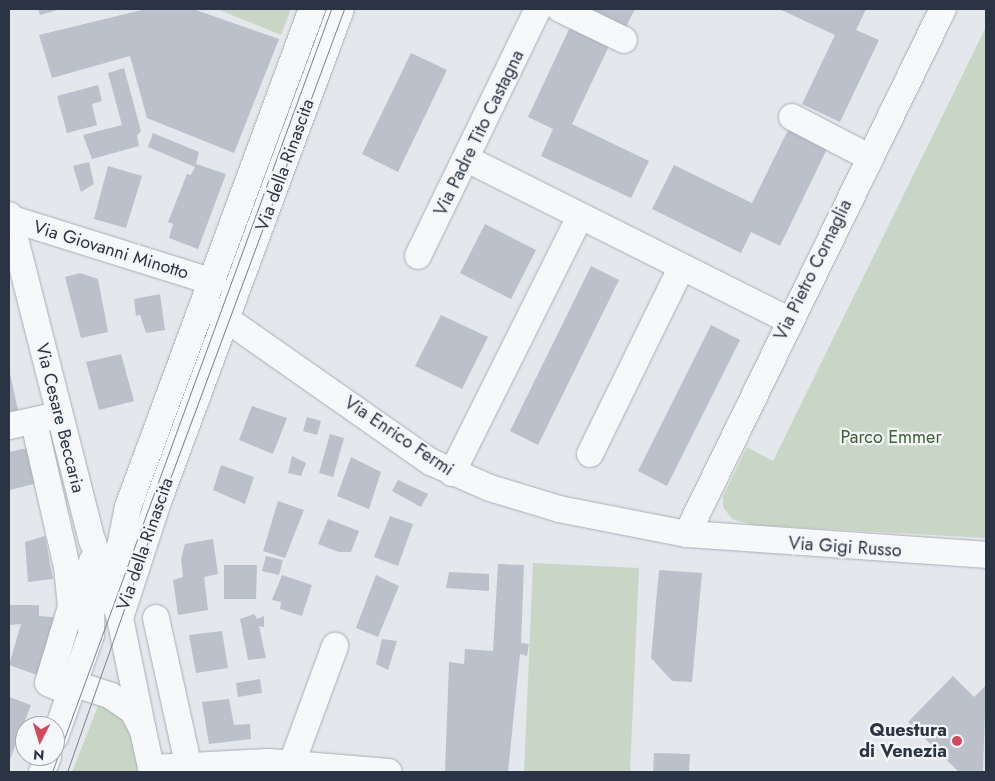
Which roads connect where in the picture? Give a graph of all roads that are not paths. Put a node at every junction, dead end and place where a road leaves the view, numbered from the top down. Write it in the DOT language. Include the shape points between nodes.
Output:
graph roads {
  1 [pos="312,9"];
  2 [pos="341,9"];
  3 [pos="538,9"];
  4 [pos="560,9"];
  5 [pos="943,9"];
  6 [pos="624,40"];
  7 [pos="792,117"];
  8 [pos="869,157"];
  9 [pos="467,159"];
  10 [pos="9,217"];
  11 [pos="579,218"];
  12 [pos="418,256"];
  13 [pos="681,268"];
  14 [pos="209,293"];
  15 [pos="228,317"];
  16 [pos="788,320"];
  17 [pos="60,415"];
  18 [pos="9,426"];
  19 [pos="38,436"];
  20 [pos="590,454"];
  21 [pos="452,473"];
  22 [pos="695,535"];
  23 [pos="92,540"];
  24 [pos="986,555"];
  25 [pos="82,607"];
  26 [pos="120,618"];
  27 [pos="156,618"];
  28 [pos="335,646"];
  29 [pos="73,689"];
  30 [pos="63,716"];
  31 [pos="143,731"];
  32 [pos="292,763"];
  33 [pos="341,769"];
  34 [pos="152,770"];
  35 [pos="190,770"];
  36 [pos="389,772"];
  1 -- 14 [label="street, Via della Rinascita"];
  2 -- 15 [label="street, Via della Rinascita"];
  3 -- 9 [label="street, Via Padre Tito Castagna"];
  4 -- 6 [label="street"];
  5 -- 8 [label="street, Via Pietro Cornaglia"];
  7 -- 8 [label="street"];
  8 -- 16 [label="street, Via Pietro Cornaglia"];
  9 -- 11 [label="street"];
  9 -- 12 [label="street, Via Padre Tito Castagna"];
  10 -- 14 [label="street, Via Giovanni Minotto"];
  10 -- 17 [label="street, Via Cesare Beccaria"];
  11 -- 13 [label="street"];
  11 -- 21 [label="street"];
  13 -- 16 [label="street"];
  13 -- 20 [label="street"];
  14 -- 15 [label="street, Via Enrico Fermi"];
  14 -- 26 [label="street, Via della Rinascita" via="124,519 119,556"];
  15 -- 21 [label="street, Via Enrico Fermi"];
  15 -- 26 [label="street, Via della Rinascita" via="158,502"];
  16 -- 22 [label="street, Via Pietro Cornaglia"];
  17 -- 18 [label="street"];
  17 -- 23 [label="street, Via Cesare Beccaria"];
  19 -- 25 [label="street" via="67,567"];
  21 -- 22 [label="street, Via Enrico Fermi" via="559,509"];
  22 -- 24 [label="street, Via Gigi Russo"];
  23 -- 25 [label="street, Via della Rinascita"];
  23 -- 26 [label="street, Via Cesare Beccaria"];
  25 -- 29 [label="street, Via della Rinascita" via="89,645"];
  26 -- 31 [label="street"];
  27 -- 35 [label="street"];
  28 -- 32 [label="street"];
  29 -- 30 [label="street, Via della Rinascita"];
  29 -- 31 [label="street" via="124,702 137,716"];
  31 -- 34 [label="street"];
  32 -- 33 [label="street"];
  32 -- 35 [label="street"];
  33 -- 36 [label="street"];
  34 -- 35 [label="street"];
}
